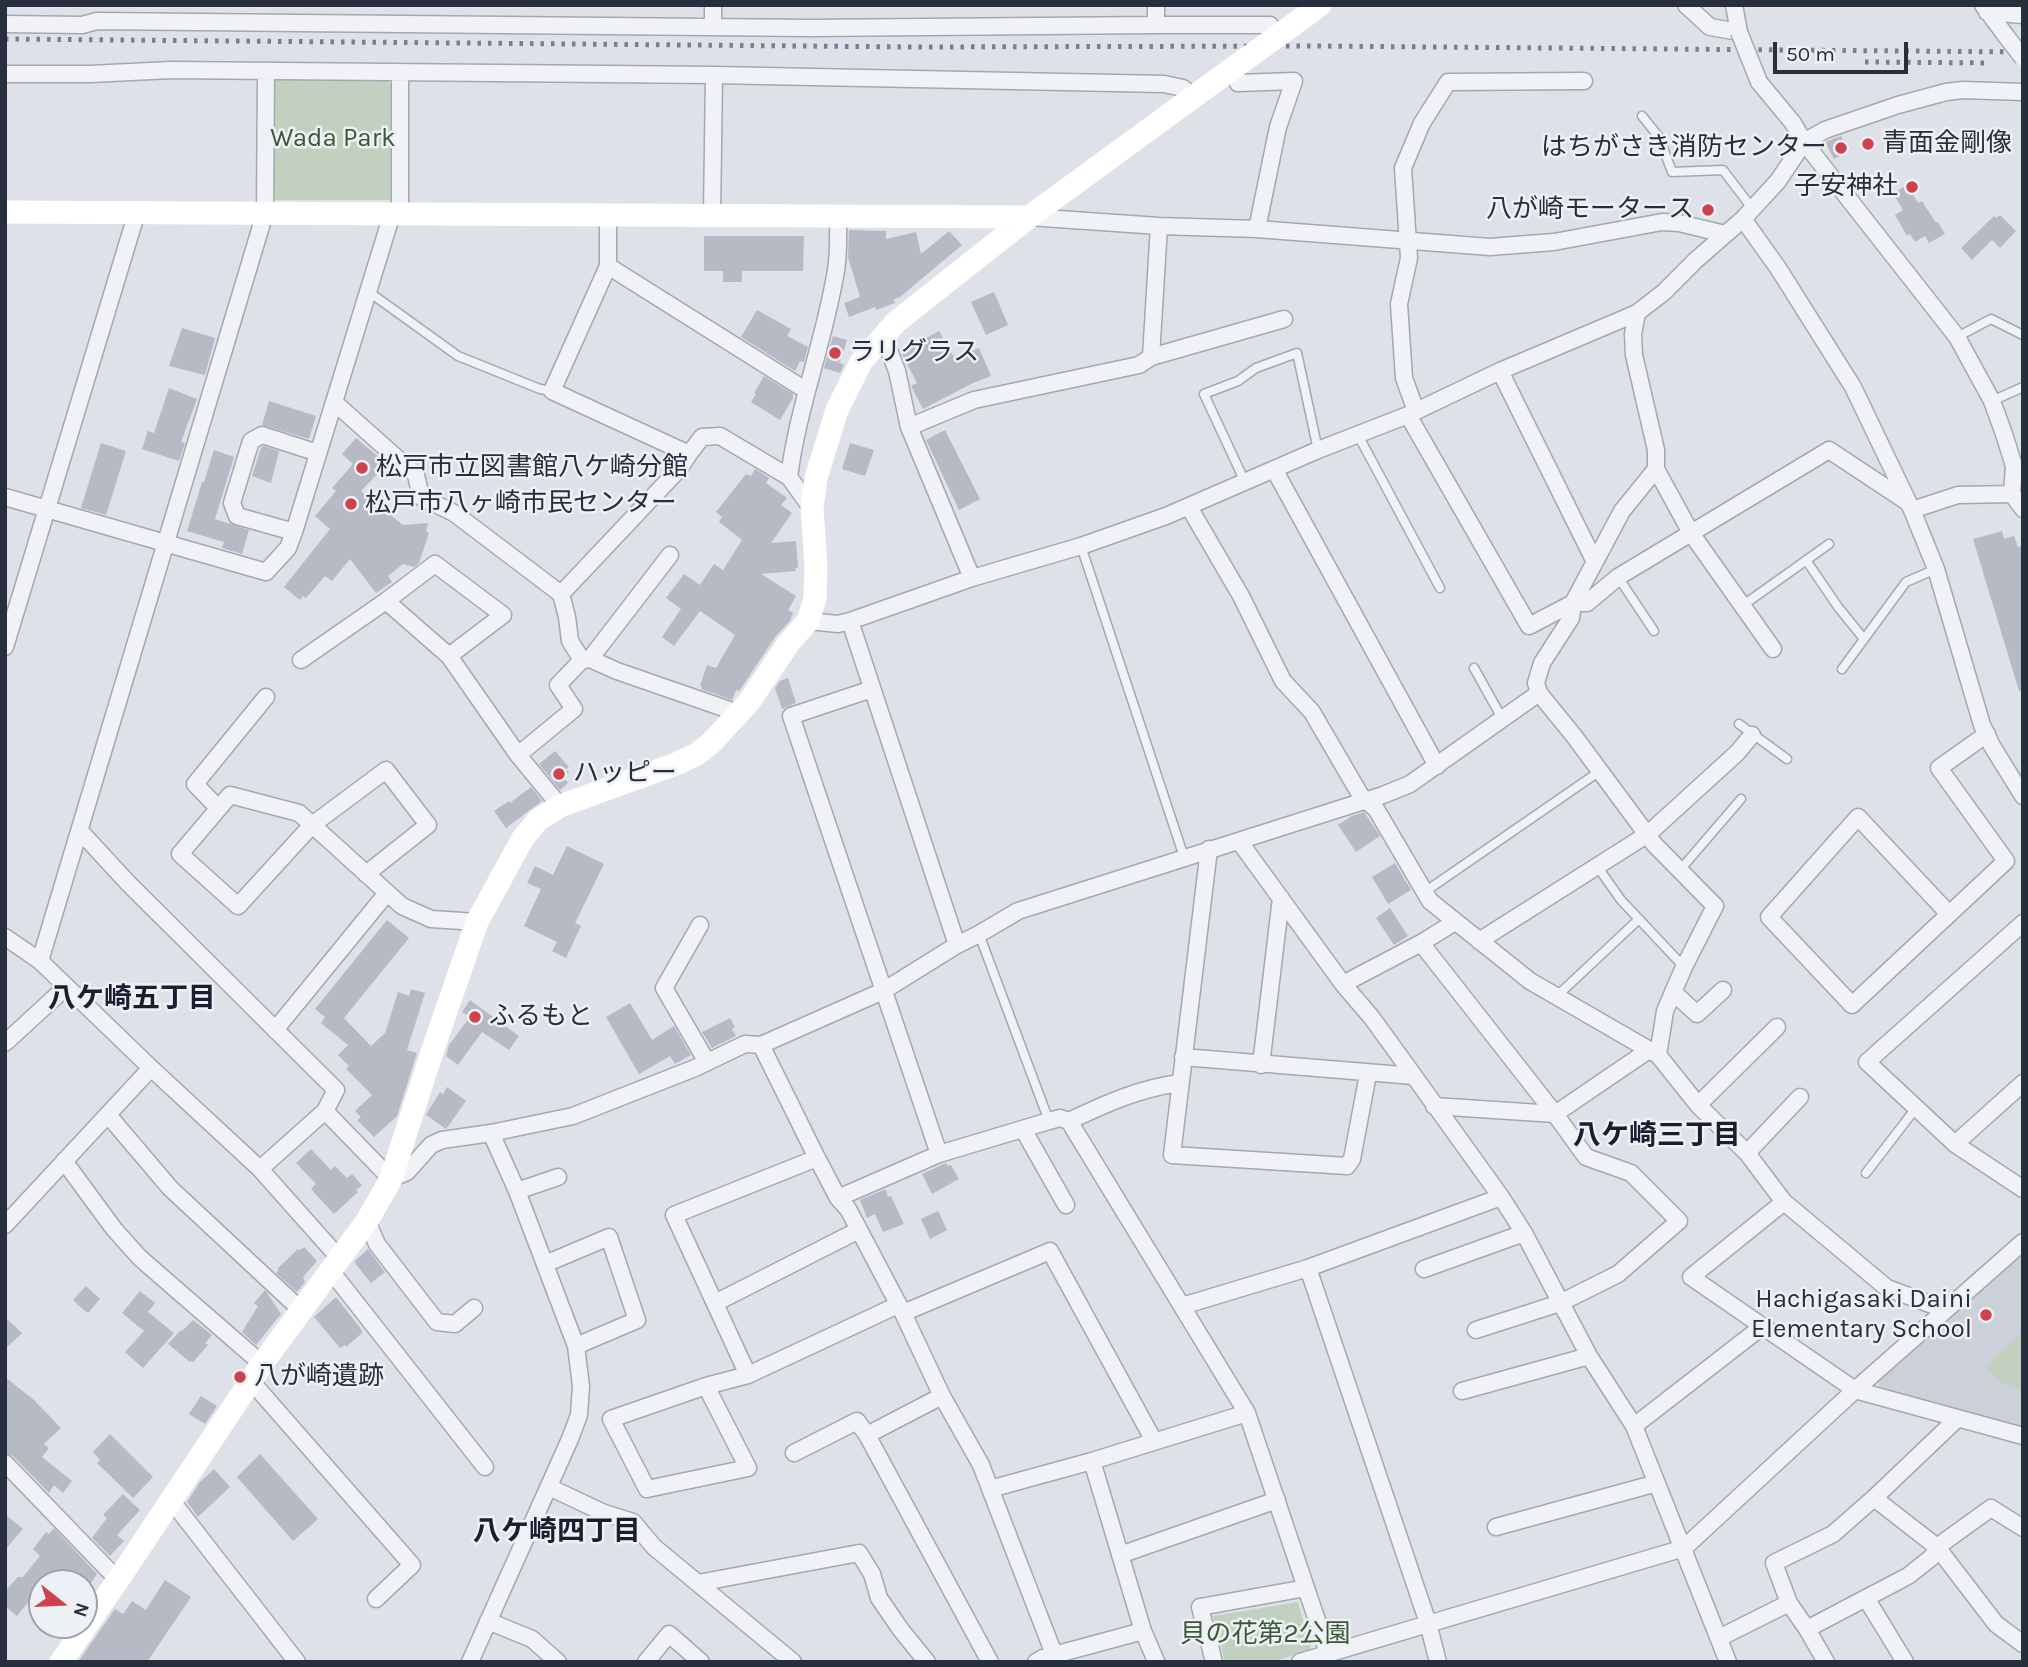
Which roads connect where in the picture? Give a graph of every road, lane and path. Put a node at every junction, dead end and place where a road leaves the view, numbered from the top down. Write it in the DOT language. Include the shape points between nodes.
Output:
graph roads {
  1 [pos="713,5"];
  2 [pos="1156,5"];
  3 [pos="1321,5"];
  4 [pos="1686,5"];
  5 [pos="1734,5"];
  6 [pos="1989,8"];
  7 [pos="191,13"];
  8 [pos="2023,15"];
  9 [pos="5,24"];
  10 [pos="1156,25"];
  11 [pos="713,26"];
  12 [pos="1285,31"];
  13 [pos="1739,32"];
  14 [pos="2023,58"];
  15 [pos="266,71"];
  16 [pos="400,72"];
  17 [pos="5,74"];
  18 [pos="714,75"];
  19 [pos="1224,75"];
  20 [pos="1584,82"];
  21 [pos="2023,92"];
  22 [pos="1193,97"];
  23 [pos="1642,116"];
  24 [pos="1804,142"];
  25 [pos="137,212"];
  26 [pos="265,213"];
  27 [pos="396,214"];
  28 [pos="608,214"];
  29 [pos="1748,214"];
  30 [pos="712,215"];
  31 [pos="7,216"];
  32 [pos="838,216"];
  33 [pos="1029,217"];
  34 [pos="1159,226"];
  35 [pos="1257,229"];
  36 [pos="1725,234"];
  37 [pos="1407,241"];
  38 [pos="608,266"];
  39 [pos="369,292"];
  40 [pos="1637,313"];
  41 [pos="1284,319"];
  42 [pos="883,335"];
  43 [pos="2023,335"];
  44 [pos="1957,337"];
  45 [pos="1151,357"];
  46 [pos="1500,371"];
  47 [pos="2023,387"];
  48 [pos="552,391"];
  49 [pos="807,391"];
  50 [pos="1992,401"];
  51 [pos="335,403"];
  52 [pos="1412,413"];
  53 [pos="909,427"];
  54 [pos="1358,435"];
  55 [pos="1318,450"];
  56 [pos="318,453"];
  57 [pos="689,454"];
  58 [pos="1274,469"];
  59 [pos="1656,469"];
  60 [pos="789,477"];
  61 [pos="1245,482"];
  62 [pos="2012,494"];
  63 [pos="5,497"];
  64 [pos="1909,506"];
  65 [pos="1189,507"];
  66 [pos="812,509"];
  67 [pos="2023,509"];
  68 [pos="47,510"];
  69 [pos="294,532"];
  70 [pos="1691,533"];
  71 [pos="166,544"];
  72 [pos="1829,544"];
  73 [pos="1081,546"];
  74 [pos="670,555"];
  75 [pos="1594,560"];
  76 [pos="1806,561"];
  77 [pos="1936,569"];
  78 [pos="1618,577"];
  79 [pos="972,578"];
  80 [pos="1440,588"];
  81 [pos="561,594"];
  82 [pos="386,601"];
  83 [pos="1573,603"];
  84 [pos="1742,606"];
  85 [pos="808,621"];
  86 [pos="850,621"];
  87 [pos="1654,631"];
  88 [pos="1864,639"];
  89 [pos="5,647"];
  90 [pos="1773,649"];
  91 [pos="449,656"];
  92 [pos="586,659"];
  93 [pos="301,660"];
  94 [pos="1474,668"];
  95 [pos="1842,669"];
  96 [pos="872,689"];
  97 [pos="1539,693"];
  98 [pos="265,697"];
  99 [pos="738,713"];
  100 [pos="1503,720"];
  101 [pos="1739,724"];
  102 [pos="1987,734"];
  103 [pos="1752,735"];
  104 [pos="518,755"];
  105 [pos="1787,759"];
  106 [pos="1437,766"];
  107 [pos="1600,771"];
  108 [pos="2023,796"];
  109 [pos="1741,799"];
  110 [pos="1367,800"];
  111 [pos="560,806"];
  112 [pos="218,808"];
  113 [pos="312,825"];
  114 [pos="80,831"];
  115 [pos="1648,834"];
  116 [pos="1239,841"];
  117 [pos="1209,849"];
  118 [pos="1184,857"];
  119 [pos="1597,866"];
  120 [pos="1680,870"];
  121 [pos="366,874"];
  122 [pos="1426,891"];
  123 [pos="387,893"];
  124 [pos="1281,898"];
  125 [pos="1950,914"];
  126 [pos="1639,919"];
  127 [pos="477,922"];
  128 [pos="1455,922"];
  129 [pos="2023,923"];
  130 [pos="701,925"];
  131 [pos="979,934"];
  132 [pos="5,937"];
  133 [pos="1479,941"];
  134 [pos="1421,943"];
  135 [pos="957,945"];
  136 [pos="40,961"];
  137 [pos="1684,967"];
  138 [pos="1343,984"];
  139 [pos="66,988"];
  140 [pos="1723,990"];
  141 [pos="883,991"];
  142 [pos="1673,992"];
  143 [pos="1557,996"];
  144 [pos="1777,1027"];
  145 [pos="275,1030"];
  146 [pos="5,1043"];
  147 [pos="761,1045"];
  148 [pos="1653,1052"];
  149 [pos="1183,1057"];
  150 [pos="707,1062"];
  151 [pos="1261,1065"];
  152 [pos="151,1068"];
  153 [pos="1368,1073"];
  154 [pos="1414,1076"];
  155 [pos="1180,1083"];
  156 [pos="2023,1083"];
  157 [pos="1800,1097"];
  158 [pos="1699,1105"];
  159 [pos="1434,1106"];
  160 [pos="1916,1108"];
  161 [pos="325,1111"];
  162 [pos="1555,1114"];
  163 [pos="108,1115"];
  164 [pos="1049,1121"];
  165 [pos="1069,1121"];
  166 [pos="1023,1129"];
  167 [pos="491,1133"];
  168 [pos="1955,1144"];
  169 [pos="1747,1153"];
  170 [pos="939,1154"];
  171 [pos="817,1158"];
  172 [pos="64,1161"];
  173 [pos="260,1169"];
  174 [pos="1866,1173"];
  175 [pos="558,1177"];
  176 [pos="391,1179"];
  177 [pos="2023,1189"];
  178 [pos="517,1191"];
  179 [pos="1501,1197"];
  180 [pos="838,1198"];
  181 [pos="1784,1202"];
  182 [pos="1066,1205"];
  183 [pos="367,1221"];
  184 [pos="5,1225"];
  185 [pos="859,1230"];
  186 [pos="1524,1233"];
  187 [pos="2023,1242"];
  188 [pos="545,1264"];
  189 [pos="336,1265"];
  190 [pos="1308,1268"];
  191 [pos="1424,1269"];
  192 [pos="715,1303"];
  193 [pos="1560,1303"];
  194 [pos="1182,1306"];
  195 [pos="474,1307"];
  196 [pos="900,1309"];
  197 [pos="1946,1310"];
  198 [pos="302,1311"];
  199 [pos="1762,1326"];
  200 [pos="1476,1330"];
  201 [pos="576,1346"];
  202 [pos="1589,1356"];
  203 [pos="256,1372"];
  204 [pos="748,1375"];
  205 [pos="706,1386"];
  206 [pos="1855,1390"];
  207 [pos="1462,1391"];
  208 [pos="942,1396"];
  209 [pos="1247,1413"];
  210 [pos="1958,1418"];
  211 [pos="1634,1426"];
  212 [pos="867,1435"];
  213 [pos="2023,1436"];
  214 [pos="1154,1441"];
  215 [pos="794,1453"];
  216 [pos="1092,1461"];
  217 [pos="5,1463"];
  218 [pos="485,1467"];
  219 [pos="1657,1483"];
  220 [pos="549,1487"];
  221 [pos="990,1489"];
  222 [pos="1874,1498"];
  223 [pos="171,1500"];
  224 [pos="1277,1500"];
  225 [pos="1496,1527"];
  226 [pos="2023,1528"];
  227 [pos="1937,1547"];
  228 [pos="1684,1548"];
  229 [pos="1121,1555"];
  230 [pos="118,1580"];
  231 [pos="698,1583"];
  232 [pos="1306,1588"];
  233 [pos="1866,1598"];
  234 [pos="376,1599"];
  235 [pos="1789,1603"];
  236 [pos="488,1621"];
  237 [pos="1428,1623"];
  238 [pos="1807,1629"];
  239 [pos="1143,1631"];
  240 [pos="1719,1638"];
  241 [pos="2023,1644"];
  242 [pos="1328,1653"];
  243 [pos="1056,1659"];
  244 [pos="1156,1661"];
  245 [pos="61,1662"];
  246 [pos="297,1662"];
  247 [pos="470,1662"];
  248 [pos="558,1662"];
  249 [pos="646,1662"];
  250 [pos="701,1662"];
  251 [pos="793,1662"];
  252 [pos="927,1662"];
  253 [pos="990,1662"];
  254 [pos="1036,1662"];
  255 [pos="1214,1662"];
  256 [pos="1300,1662"];
  257 [pos="1438,1662"];
  258 [pos="1728,1662"];
  259 [pos="1826,1662"];
  260 [pos="1905,1662"];
  1 -- 11 [label="street"];
  2 -- 10 [label="street"];
  3 -- 12 [label="street"];
  4 -- 13 [label="street" via="1710,27"];
  5 -- 13 [label="street"];
  6 -- 8 [label="street"];
  6 -- 14 [label="street, bridge"];
  7 -- 9 [label="street" via="82,25"];
  7 -- 11 [label="street"];
  10 -- 11 [label="street"];
  10 -- 12 [label="street" via="1270,24"];
  12 -- 19 [label="street, bridge"];
  13 -- 24 [label="street, bridge" via="1759,82"];
  15 -- 16 [label="street"];
  15 -- 17 [label="street"];
  15 -- 26 [label="street"];
  16 -- 18 [label="street"];
  16 -- 27 [label="street"];
  18 -- 22 [label="street" via="1164,85 1183,88"];
  18 -- 30 [label="street"];
  19 -- 22 [label="street"];
  19 -- 35 [label="street" via="1238,83 1294,81 1278,127"];
  20 -- 37 [label="street" via="1448,82 1422,123 1403,169"];
  21 -- 24 [label="street" via="1946,92 1825,130"];
  22 -- 33 [label="street"];
  23 -- 29 [label="lane" via="1659,137 1672,172 1723,170"];
  24 -- 29 [label="street"];
  24 -- 44 [label="street"];
  25 -- 26 [label="street"];
  25 -- 31 [label="street"];
  25 -- 68 [label="street"];
  26 -- 27 [label="street"];
  26 -- 71 [label="street"];
  27 -- 28 [label="street"];
  27 -- 39 [label="street"];
  28 -- 30 [label="street"];
  28 -- 38 [label="street"];
  29 -- 36 [label="street"];
  29 -- 64 [label="street" via="1853,387"];
  30 -- 32 [label="street"];
  32 -- 33 [label="street"];
  32 -- 49 [label="street" via="837,267"];
  33 -- 34 [label="street"];
  33 -- 42 [label="street"];
  34 -- 35 [label="street"];
  34 -- 45 [label="street"];
  35 -- 37 [label="street"];
  36 -- 37 [label="street" via="1662,222 1554,242 1490,247"];
  36 -- 40 [label="street"];
  37 -- 52 [label="street" via="1409,258 1399,304 1404,378"];
  38 -- 48 [label="street"];
  38 -- 49 [label="street"];
  39 -- 48 [label="lane" via="458,356"];
  39 -- 51 [label="street"];
  40 -- 46 [label="street"];
  40 -- 59 [label="street" via="1634,355 1656,450"];
  41 -- 45 [label="street"];
  42 -- 53 [label="street" via="897,371"];
  42 -- 66 [label="street" via="861,362 837,410 816,478"];
  43 -- 44 [label="lane" via="1991,319"];
  44 -- 50 [label="street"];
  45 -- 53 [label="street" via="1139,365 974,400"];
  46 -- 52 [label="street"];
  46 -- 75 [label="street"];
  47 -- 50 [label="lane"];
  48 -- 57 [label="street"];
  49 -- 60 [label="street"];
  50 -- 62 [label="street" via="2014,466"];
  51 -- 56 [label="street"];
  51 -- 81 [label="street" via="416,475 421,497 454,513"];
  52 -- 54 [label="street"];
  52 -- 83 [label="street" via="1530,626"];
  53 -- 79 [label="street"];
  54 -- 55 [label="street"];
  54 -- 80 [label="lane"];
  55 -- 58 [label="street"];
  55 -- 61 [label="lane" via="1297,353 1256,368 1204,394"];
  56 -- 69 [label="street"];
  56 -- 69 [label="street" via="262,435 251,441 232,503 237,516"];
  57 -- 60 [label="street" via="702,438 720,436"];
  57 -- 81 [label="street"];
  58 -- 61 [label="street"];
  58 -- 106 [label="street"];
  59 -- 70 [label="street"];
  59 -- 75 [label="street" via="1622,511"];
  60 -- 66 [label="street"];
  61 -- 65 [label="street"];
  62 -- 64 [label="street" via="1958,495"];
  62 -- 67 [label="street"];
  63 -- 68 [label="street"];
  64 -- 70 [label="street" via="1829,450"];
  64 -- 77 [label="street"];
  65 -- 73 [label="street"];
  65 -- 110 [label="street" via="1283,681 1312,712"];
  66 -- 85 [label="street" via="816,576"];
  68 -- 71 [label="street"];
  68 -- 89 [label="street"];
  69 -- 71 [label="street" via="288,548 265,572"];
  70 -- 78 [label="street"];
  70 -- 84 [label="street"];
  71 -- 114 [label="street"];
  72 -- 76 [label="lane"];
  73 -- 79 [label="street"];
  73 -- 118 [label="lane"];
  74 -- 92 [label="street"];
  75 -- 83 [label="street"];
  76 -- 84 [label="lane"];
  76 -- 88 [label="lane"];
  77 -- 88 [label="lane" via="1906,582"];
  77 -- 102 [label="street"];
  78 -- 83 [label="street" via="1587,604"];
  78 -- 87 [label="lane"];
  79 -- 86 [label="street"];
  81 -- 92 [label="street" via="570,641"];
  82 -- 91 [label="street"];
  82 -- 91 [label="street" via="435,564 503,615"];
  82 -- 93 [label="street"];
  83 -- 97 [label="street" via="1571,618 1542,663 1536,683"];
  84 -- 90 [label="street"];
  85 -- 86 [label="street"];
  85 -- 99 [label="street"];
  86 -- 96 [label="street"];
  88 -- 95 [label="lane"];
  91 -- 104 [label="street"];
  92 -- 99 [label="street"];
  92 -- 104 [label="street" via="558,685 574,709"];
  94 -- 100 [label="lane"];
  96 -- 135 [label="street"];
  96 -- 141 [label="street" via="791,716"];
  97 -- 100 [label="street"];
  97 -- 107 [label="street"];
  98 -- 112 [label="street" via="195,784"];
  99 -- 111 [label="street" via="697,754"];
  100 -- 106 [label="street"];
  101 -- 103 [label="lane"];
  102 -- 108 [label="street"];
  102 -- 125 [label="street" via="1939,768 2006,862"];
  103 -- 105 [label="lane"];
  103 -- 115 [label="street"];
  104 -- 111 [label="street"];
  106 -- 110 [label="street" via="1410,784"];
  107 -- 115 [label="street"];
  107 -- 122 [label="lane"];
  109 -- 120 [label="lane"];
  110 -- 116 [label="street"];
  110 -- 122 [label="street"];
  111 -- 127 [label="street" via="538,820 523,838"];
  112 -- 113 [label="street" via="230,795 299,813"];
  112 -- 113 [label="street" via="180,854 238,906"];
  113 -- 121 [label="street"];
  113 -- 121 [label="street" via="386,770 428,825"];
  114 -- 136 [label="street"];
  114 -- 145 [label="street"];
  115 -- 119 [label="street"];
  115 -- 120 [label="street"];
  116 -- 117 [label="street"];
  116 -- 124 [label="street"];
  117 -- 118 [label="street"];
  117 -- 149 [label="street"];
  118 -- 131 [label="street" via="1018,911"];
  119 -- 126 [label="lane"];
  119 -- 133 [label="street"];
  120 -- 137 [label="street" via="1716,906"];
  121 -- 123 [label="street"];
  122 -- 128 [label="street" via="1430,901"];
  123 -- 127 [label="street" via="430,919"];
  123 -- 145 [label="street"];
  124 -- 138 [label="street"];
  124 -- 151 [label="street"];
  125 -- 125 [label="street" via="1852,1005 1769,917 1858,817"];
  126 -- 137 [label="lane"];
  126 -- 143 [label="lane"];
  127 -- 176 [label="street"];
  128 -- 133 [label="street"];
  128 -- 134 [label="street"];
  129 -- 160 [label="street" via="1867,1062"];
  130 -- 150 [label="street" via="664,988"];
  131 -- 135 [label="street"];
  131 -- 164 [label="lane"];
  132 -- 136 [label="street"];
  133 -- 143 [label="street"];
  134 -- 138 [label="street"];
  134 -- 162 [label="street"];
  135 -- 141 [label="street"];
  136 -- 139 [label="street"];
  137 -- 142 [label="street"];
  138 -- 154 [label="street"];
  139 -- 146 [label="street"];
  139 -- 152 [label="street"];
  140 -- 142 [label="street" via="1697,1014"];
  141 -- 147 [label="street"];
  141 -- 170 [label="street"];
  142 -- 148 [label="street"];
  143 -- 148 [label="street"];
  144 -- 158 [label="street"];
  145 -- 161 [label="street" via="336,1090"];
  147 -- 150 [label="street" via="745,1044"];
  147 -- 171 [label="street"];
  148 -- 158 [label="street"];
  148 -- 162 [label="street"];
  149 -- 151 [label="street"];
  149 -- 155 [label="street"];
  150 -- 167 [label="street" via="573,1116"];
  151 -- 153 [label="street"];
  152 -- 163 [label="street"];
  152 -- 173 [label="street"];
  153 -- 154 [label="street"];
  153 -- 155 [label="street" via="1347,1166 1172,1155"];
  154 -- 159 [label="street"];
  155 -- 165 [label="street" via="1119,1097"];
  156 -- 168 [label="street"];
  157 -- 169 [label="street"];
  158 -- 169 [label="street"];
  159 -- 162 [label="street"];
  159 -- 179 [label="street"];
  160 -- 168 [label="street"];
  160 -- 174 [label="lane"];
  161 -- 173 [label="street"];
  161 -- 176 [label="street"];
  162 -- 193 [label="street" via="1586,1157 1631,1173 1679,1221 1618,1274"];
  163 -- 172 [label="street"];
  163 -- 198 [label="street" via="170,1188"];
  164 -- 165 [label="street"];
  164 -- 166 [label="street"];
  165 -- 194 [label="street"];
  166 -- 170 [label="street"];
  166 -- 182 [label="street"];
  167 -- 176 [label="street" via="431,1145 407,1172"];
  167 -- 178 [label="street"];
  168 -- 177 [label="street"];
  169 -- 181 [label="street"];
  170 -- 180 [label="street"];
  171 -- 180 [label="street"];
  171 -- 192 [label="street" via="674,1215"];
  172 -- 184 [label="street"];
  172 -- 203 [label="street" via="114,1230"];
  173 -- 189 [label="street"];
  175 -- 178 [label="street"];
  176 -- 183 [label="street"];
  178 -- 188 [label="street"];
  179 -- 186 [label="street"];
  179 -- 190 [label="street"];
  180 -- 185 [label="street"];
  181 -- 197 [label="street" via="1887,1287"];
  181 -- 199 [label="street" via="1691,1277"];
  183 -- 189 [label="street"];
  183 -- 195 [label="street" via="377,1244 437,1322 455,1324"];
  185 -- 192 [label="street"];
  185 -- 196 [label="street"];
  186 -- 191 [label="street"];
  186 -- 193 [label="street"];
  187 -- 197 [label="street"];
  188 -- 201 [label="street"];
  188 -- 201 [label="street" via="609,1237 637,1320"];
  189 -- 198 [label="street"];
  189 -- 218 [label="street"];
  190 -- 194 [label="street"];
  190 -- 237 [label="street"];
  192 -- 204 [label="street"];
  193 -- 200 [label="street"];
  193 -- 202 [label="street"];
  194 -- 209 [label="street"];
  196 -- 204 [label="street"];
  196 -- 208 [label="street"];
  196 -- 214 [label="street" via="1050,1251"];
  197 -- 206 [label="street"];
  198 -- 203 [label="street"];
  199 -- 206 [label="street"];
  199 -- 211 [label="street"];
  201 -- 220 [label="street" via="579,1415"];
  202 -- 207 [label="street"];
  202 -- 211 [label="street"];
  203 -- 223 [label="street"];
  203 -- 234 [label="street" via="412,1565"];
  204 -- 205 [label="street"];
  205 -- 205 [label="street" via="611,1419 647,1489 748,1468"];
  206 -- 210 [label="street"];
  206 -- 228 [label="street"];
  208 -- 212 [label="street"];
  208 -- 221 [label="street"];
  209 -- 214 [label="street"];
  209 -- 224 [label="street"];
  210 -- 213 [label="street"];
  210 -- 222 [label="street"];
  211 -- 219 [label="street"];
  212 -- 215 [label="street" via="857,1421"];
  212 -- 253 [label="street"];
  214 -- 216 [label="street"];
  216 -- 221 [label="street"];
  216 -- 229 [label="street"];
  217 -- 230 [label="street"];
  219 -- 225 [label="street"];
  219 -- 228 [label="street"];
  220 -- 231 [label="street" via="633,1522 654,1547"];
  220 -- 236 [label="street"];
  221 -- 243 [label="street"];
  222 -- 227 [label="street"];
  222 -- 235 [label="street" via="1833,1534 1774,1563"];
  223 -- 230 [label="street"];
  223 -- 246 [label="street"];
  224 -- 229 [label="street"];
  224 -- 232 [label="street"];
  226 -- 227 [label="street" via="1991,1508"];
  227 -- 233 [label="street" via="1932,1557 1908,1576"];
  227 -- 241 [label="street" via="1996,1624"];
  228 -- 237 [label="street"];
  228 -- 240 [label="street"];
  229 -- 239 [label="street"];
  230 -- 245 [label="street"];
  231 -- 251 [label="street"];
  231 -- 252 [label="street" via="859,1553 879,1598"];
  232 -- 242 [label="street"];
  232 -- 255 [label="street" via="1200,1607"];
  233 -- 238 [label="street"];
  233 -- 260 [label="street"];
  235 -- 238 [label="street"];
  235 -- 240 [label="street"];
  236 -- 247 [label="street"];
  236 -- 248 [label="street" via="532,1639"];
  237 -- 242 [label="street"];
  237 -- 257 [label="street"];
  238 -- 259 [label="street"];
  239 -- 243 [label="street"];
  239 -- 244 [label="street"];
  240 -- 258 [label="street"];
  242 -- 256 [label="street"];
  243 -- 254 [label="street"];
  249 -- 250 [label="street" via="669,1634"];
}
